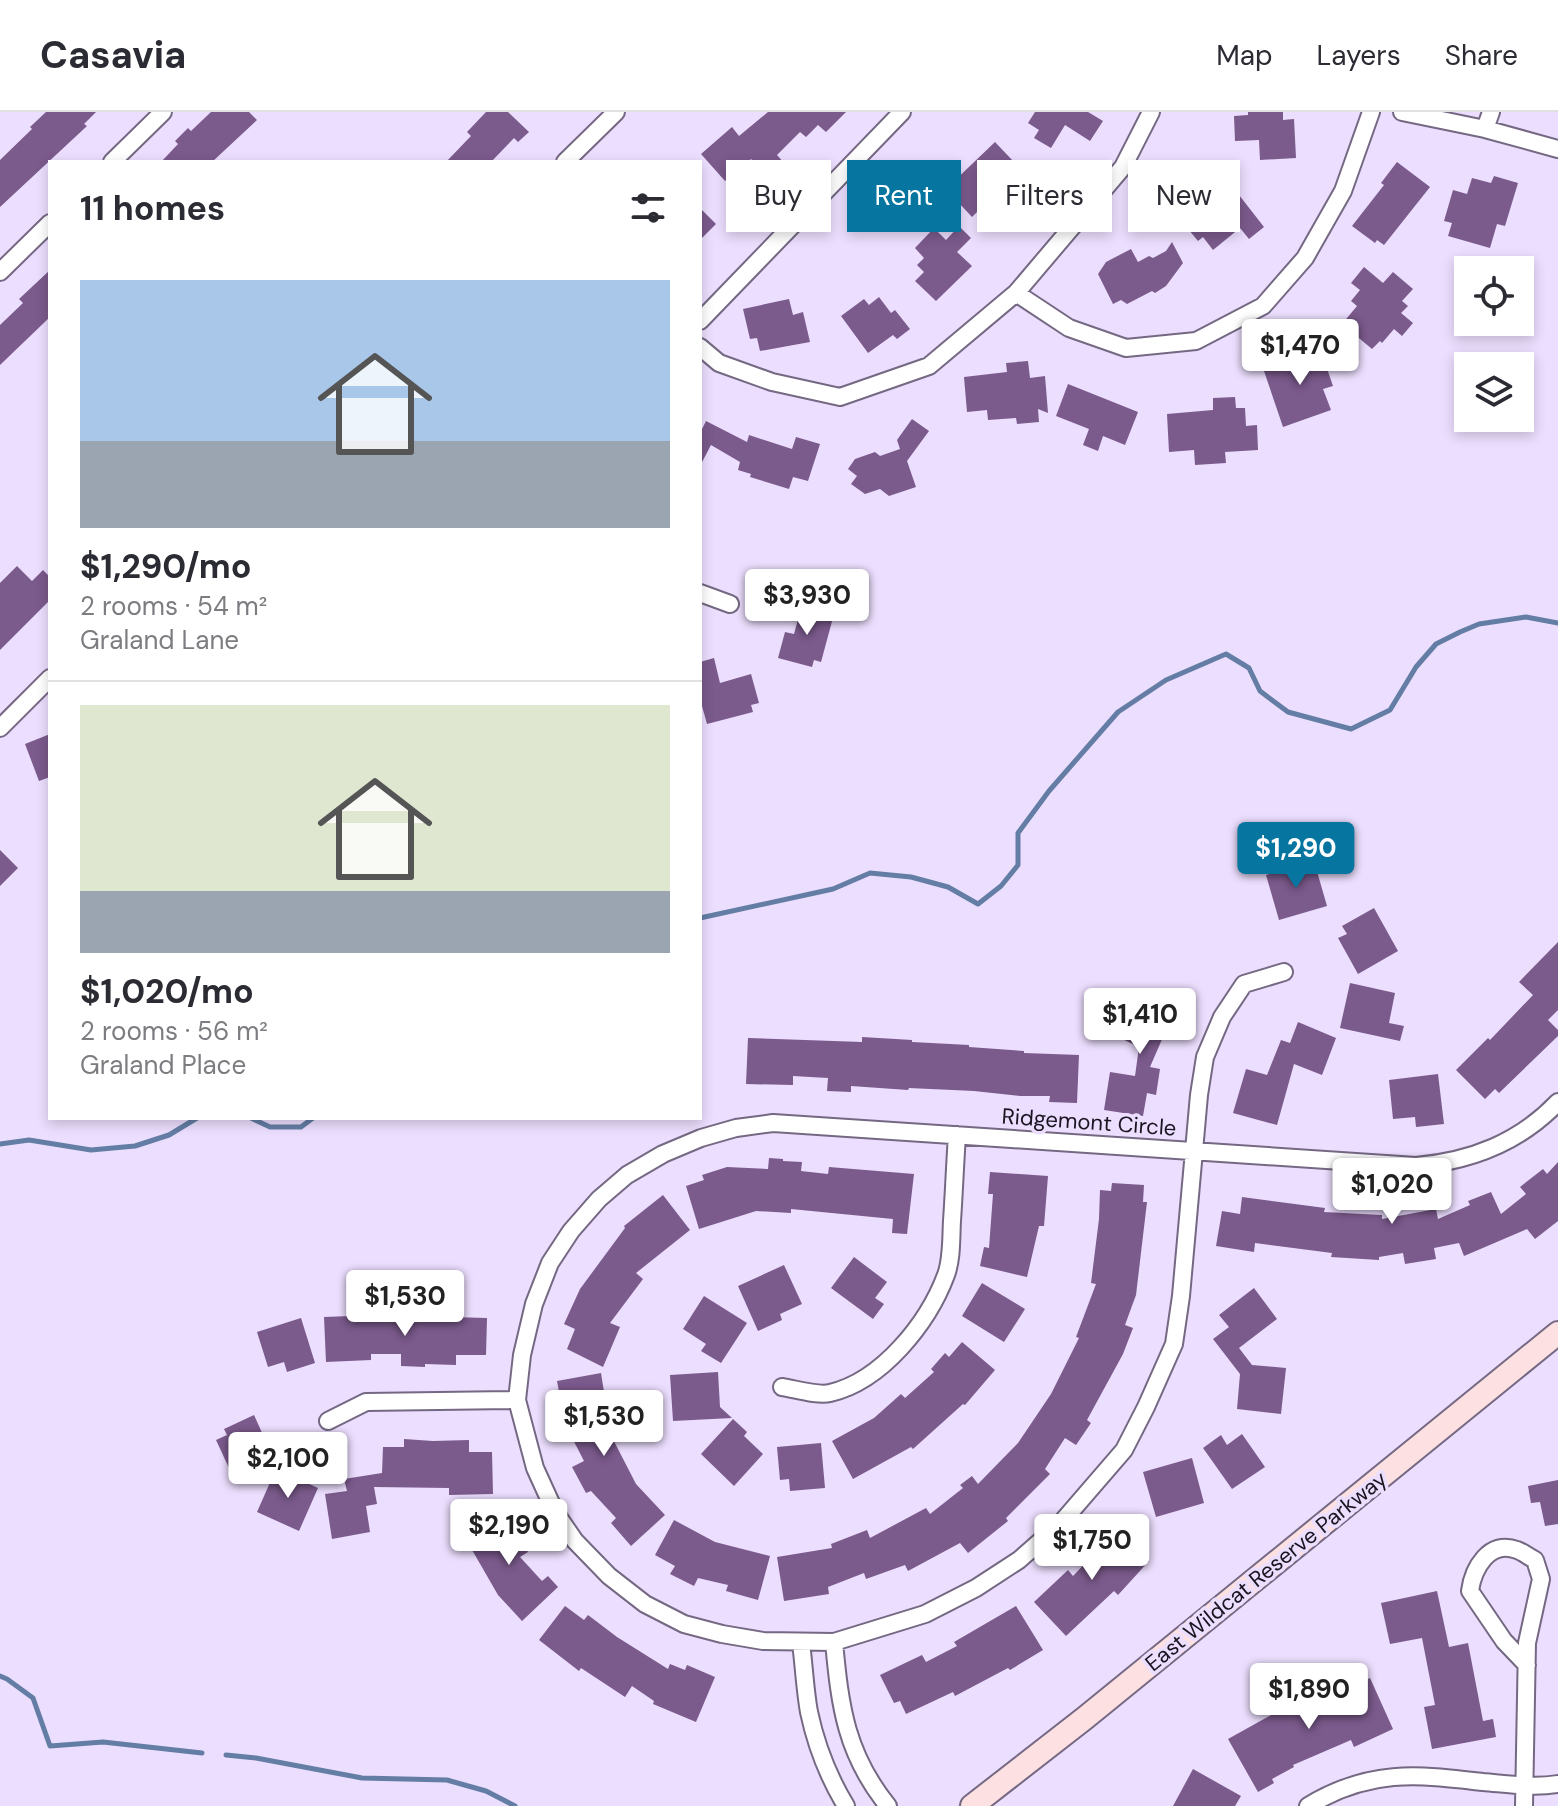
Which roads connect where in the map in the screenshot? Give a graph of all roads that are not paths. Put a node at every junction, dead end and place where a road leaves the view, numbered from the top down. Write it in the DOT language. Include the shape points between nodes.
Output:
graph roads {
  1 [pos="163,112"];
  2 [pos="616,112"];
  3 [pos="902,112"];
  4 [pos="1151,112"];
  5 [pos="1371,112"];
  6 [pos="1402,112"];
  7 [pos="1491,112"];
  8 [pos="1485,129"];
  9 [pos="1558,149"];
  10 [pos="114,160"];
  11 [pos="567,160"];
  12 [pos="48,225"];
  13 [pos="0,272"];
  14 [pos="1016,293"];
  15 [pos="702,319"];
  16 [pos="702,349"];
  17 [pos="702,594"];
  18 [pos="730,604"];
  19 [pos="48,680"];
  20 [pos="0,728"];
  21 [pos="1284,972"];
  22 [pos="1558,1102"];
  23 [pos="957,1135"];
  24 [pos="1193,1151"];
  25 [pos="1558,1333"];
  26 [pos="782,1387"];
  27 [pos="517,1400"];
  28 [pos="328,1421"];
  29 [pos="834,1642"];
  30 [pos="801,1643"];
  31 [pos="1527,1665"];
  32 [pos="1558,1784"];
  33 [pos="1524,1786"];
  34 [pos="846,1806"];
  35 [pos="888,1806"];
  36 [pos="972,1806"];
  37 [pos="1308,1806"];
  38 [pos="1524,1806"];
  1 -- 10 [label="street"];
  2 -- 11 [label="street"];
  3 -- 15 [label="street"];
  4 -- 14 [label="street" via="1123,167"];
  5 -- 14 [label="street" via="1343,191 1305,258 1263,306 1196,341 1126,348 1069,328"];
  6 -- 8 [label="street"];
  7 -- 8 [label="street"];
  8 -- 9 [label="street"];
  12 -- 13 [label="street"];
  14 -- 16 [label="street" via="929,366 840,397 772,382 719,363"];
  17 -- 18 [label="street"];
  19 -- 20 [label="street"];
  21 -- 24 [label="street" via="1244,984 1222,1017 1205,1057"];
  22 -- 24 [label="street" via="1518,1136 1442,1164"];
  23 -- 24 [label="street, Ridgemont Circle"];
  23 -- 26 [label="street" via="947,1273 910,1337 885,1365 854,1385 827,1395"];
  23 -- 27 [label="street, Ridgemont Circle" via="773,1123 719,1133 663,1154 627,1175 599,1199 550,1263 534,1304"];
  24 -- 29 [label="street, Ridgemont Circle" via="1174,1344 1124,1450 1061,1523 1019,1560 925,1614"];
  25 -- 36 [label="main road, East Wildcat Reserve Parkway"];
  27 -- 28 [label="street" via="366,1402"];
  27 -- 30 [label="street, Ridgemont Circle" via="535,1468 555,1512 609,1576 645,1604 684,1624 763,1641"];
  29 -- 30 [label="street, Ridgemont Circle"];
  29 -- 35 [label="street" via="846,1728 863,1770"];
  30 -- 34 [label="street" via="815,1734"];
  31 -- 31 [label="street" via="1541,1579 1535,1560 1515,1548 1498,1548 1472,1574 1470,1591"];
  31 -- 33 [label="street"];
  32 -- 33 [label="street"];
  33 -- 37 [label="street" via="1424,1775 1370,1779"];
  33 -- 38 [label="street"];
}
